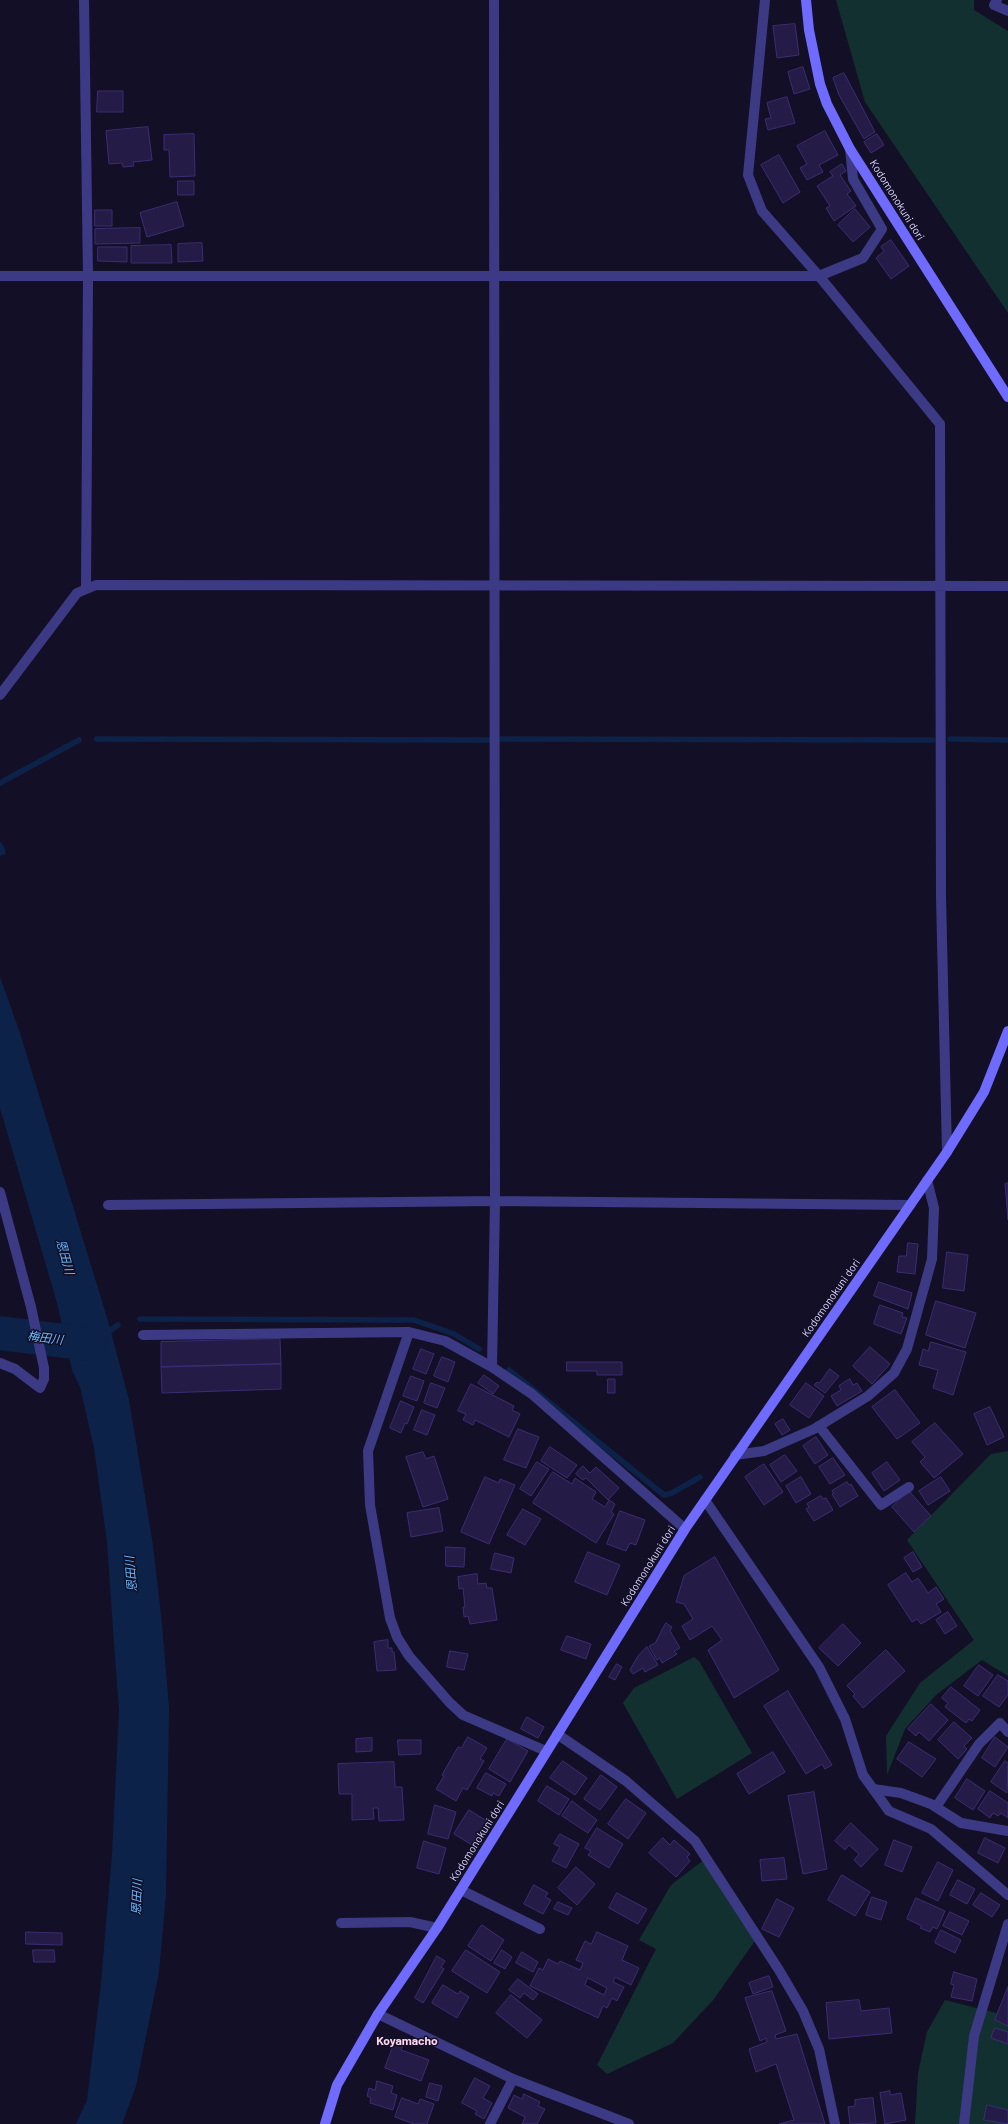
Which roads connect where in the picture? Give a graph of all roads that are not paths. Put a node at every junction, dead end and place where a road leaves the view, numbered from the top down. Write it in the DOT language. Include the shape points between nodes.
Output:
graph roads {
  1 [pos="84,0"];
  2 [pos="494,0"];
  3 [pos="766,0"];
  4 [pos="806,0"];
  5 [pos="997,0"];
  6 [pos="1008,11"];
  7 [pos="850,149"];
  8 [pos="0,276"];
  9 [pos="88,276"];
  10 [pos="495,276"];
  11 [pos="819,276"];
  12 [pos="1008,397"];
  13 [pos="496,586"];
  14 [pos="941,586"];
  15 [pos="1008,586"];
  16 [pos="86,588"];
  17 [pos="0,695"];
  18 [pos="1008,1030"];
  19 [pos="947,1152"];
  20 [pos="927,1180"];
  21 [pos="0,1192"];
  22 [pos="495,1201"];
  23 [pos="108,1205"];
  24 [pos="910,1205"];
  25 [pos="409,1332"];
  26 [pos="143,1335"];
  27 [pos="0,1362"];
  28 [pos="492,1367"];
  29 [pos="819,1426"];
  30 [pos="735,1455"];
  31 [pos="909,1487"];
  32 [pos="705,1500"];
  33 [pos="685,1529"];
  34 [pos="1008,1732"];
  35 [pos="557,1734"];
  36 [pos="546,1751"];
  37 [pos="873,1789"];
  38 [pos="936,1807"];
  39 [pos="1008,1831"];
  40 [pos="461,1890"];
  41 [pos="1008,1895"];
  42 [pos="341,1923"];
  43 [pos="1008,1924"];
  44 [pos="437,1928"];
  45 [pos="540,1929"];
  46 [pos="378,2014"];
  47 [pos="513,2079"];
  48 [pos="325,2124"];
  49 [pos="490,2124"];
  50 [pos="629,2124"];
  51 [pos="835,2124"];
  52 [pos="964,2124"];
  1 -- 9 [label="street"];
  2 -- 10 [label="street"];
  3 -- 11 [label="street" via="748,175 762,211"];
  4 -- 7 [label="main road, Kodomonokuni dori" via="820,84 827,104"];
  5 -- 6 [label="street" via="994,5"];
  7 -- 11 [label="street" via="853,179 882,229 863,258"];
  7 -- 12 [label="main road, Kodomonokuni dori"];
  8 -- 9 [label="street"];
  9 -- 10 [label="street"];
  9 -- 16 [label="street"];
  10 -- 11 [label="street"];
  10 -- 13 [label="street"];
  11 -- 14 [label="street" via="940,424"];
  13 -- 14 [label="street"];
  13 -- 16 [label="street" via="96,585"];
  13 -- 22 [label="street"];
  14 -- 15 [label="street"];
  14 -- 19 [label="street" via="941,897"];
  16 -- 17 [label="street" via="77,593"];
  18 -- 19 [label="main road, Kodomonokuni dori" via="984,1092"];
  19 -- 20 [label="main road, Kodomonokuni dori"];
  20 -- 24 [label="main road, Kodomonokuni dori"];
  20 -- 29 [label="street" via="934,1208 932,1259 907,1349 894,1373 868,1396"];
  21 -- 27 [label="street" via="44,1368 44,1379 40,1388 15,1369"];
  22 -- 23 [label="street"];
  22 -- 24 [label="street"];
  22 -- 28 [label="street"];
  24 -- 30 [label="main road, Kodomonokuni dori"];
  25 -- 26 [label="street"];
  25 -- 28 [label="street" via="445,1342"];
  25 -- 36 [label="street" via="368,1451 370,1505 390,1618 397,1637 409,1656 463,1715"];
  28 -- 33 [label="street" via="532,1394"];
  29 -- 30 [label="street" via="764,1451"];
  29 -- 31 [label="street" via="881,1505"];
  30 -- 32 [label="main road, Kodomonokuni dori"];
  32 -- 33 [label="main road, Kodomonokuni dori"];
  32 -- 37 [label="street" via="819,1667 846,1718 863,1776"];
  33 -- 35 [label="main road, Kodomonokuni dori"];
  34 -- 38 [label="street" via="1000,1723 979,1744"];
  35 -- 36 [label="main road, Kodomonokuni dori"];
  35 -- 51 [label="street" via="626,1782 695,1841 779,1970 802,2011 819,2049"];
  36 -- 40 [label="main road, Kodomonokuni dori"];
  37 -- 38 [label="street" via="901,1793"];
  37 -- 41 [label="street" via="889,1811 931,1829"];
  38 -- 39 [label="street" via="961,1823"];
  40 -- 44 [label="main road, Kodomonokuni dori"];
  40 -- 45 [label="street"];
  42 -- 44 [label="street" via="410,1922"];
  43 -- 52 [label="street" via="974,2036"];
  44 -- 46 [label="main road, Kodomonokuni dori"];
  46 -- 47 [label="street"];
  46 -- 48 [label="main road, Kodomonokuni dori" via="337,2085"];
  47 -- 49 [label="street"];
  47 -- 50 [label="street"];
}
